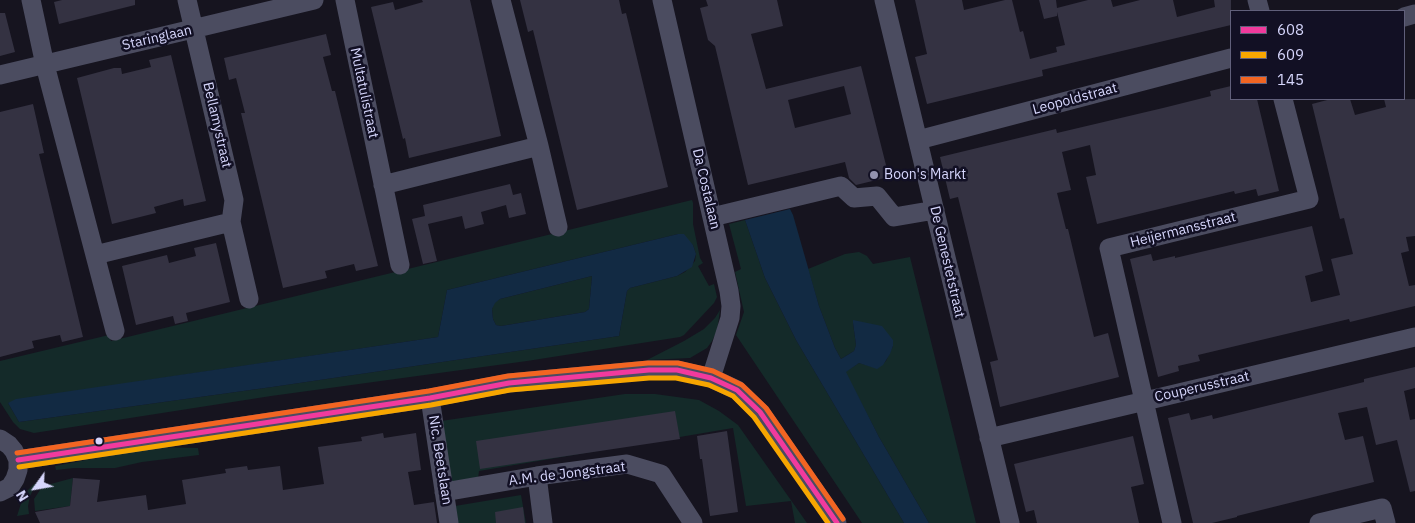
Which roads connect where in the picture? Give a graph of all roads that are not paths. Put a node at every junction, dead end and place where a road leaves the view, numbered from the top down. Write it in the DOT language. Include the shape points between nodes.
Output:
graph roads {
  1 [pos="31,0"];
  2 [pos="187,0"];
  3 [pos="314,0"];
  4 [pos="345,0"];
  5 [pos="500,0"];
  6 [pos="662,0"];
  7 [pos="884,0"];
  8 [pos="194,29"];
  9 [pos="1230,58"];
  10 [pos="45,65"];
  11 [pos="0,75"];
  12 [pos="1283,100"];
  13 [pos="918,140"];
  14 [pos="539,146"];
  15 [pos="383,185"];
  16 [pos="935,210"];
  17 [pos="712,216"];
  18 [pos="231,222"];
  19 [pos="558,227"];
  20 [pos="94,256"];
  21 [pos="400,265"];
  22 [pos="249,299"];
  23 [pos="115,330"];
  24 [pos="1415,337"];
  25 [pos="711,378"];
  26 [pos="430,398"];
  27 [pos="1143,401"];
  28 [pos="989,438"];
  29 [pos="0,439"];
  30 [pos="18,460"];
  31 [pos="537,476"];
  32 [pos="0,492"];
  33 [pos="444,492"];
  34 [pos="450,523"];
  35 [pos="543,523"];
  36 [pos="694,523"];
  37 [pos="837,523"];
  38 [pos="1010,523"];
  39 [pos="1172,523"];
  40 [pos="1319,523"];
  41 [pos="1386,523"];
  1 -- 10 [label="street"];
  2 -- 8 [label="street, Bellamystraat"];
  3 -- 8 [label="street, Staringlaan"];
  4 -- 15 [label="street, Multatulistraat"];
  5 -- 14 [label="street"];
  6 -- 17 [label="street, Da Costalaan"];
  7 -- 13 [label="street, De Genestetstraat"];
  8 -- 10 [label="street, Staringlaan"];
  8 -- 18 [label="street, Bellamystraat" via="234,200"];
  9 -- 13 [label="street, Leopoldstraat"];
  10 -- 11 [label="street, Staringlaan"];
  10 -- 20 [label="street"];
  12 -- 27 [label="street, Heijermansstraat" via="1309,200 1109,248"];
  13 -- 16 [label="street, De Genestetstraat"];
  14 -- 15 [label="street"];
  14 -- 19 [label="street"];
  15 -- 21 [label="street, Multatulistraat"];
  16 -- 17 [label="street" via="894,217 877,196 854,198 841,186"];
  16 -- 28 [label="street, De Genestetstraat"];
  17 -- 25 [label="street, Da Costalaan" via="731,306"];
  18 -- 20 [label="street"];
  18 -- 22 [label="street, Bellamystraat"];
  20 -- 23 [label="street"];
  24 -- 27 [label="street, Couperusstraat"];
  25 -- 26 [label="street" via="677,370 640,370 509,383"];
  25 -- 37 [label="street" via="737,390 760,412"];
  26 -- 30 [label="street"];
  26 -- 33 [label="street, Nic. Beetslaan"];
  27 -- 28 [label="street, Couperusstraat"];
  27 -- 39 [label="street"];
  28 -- 38 [label="street, De Genestetstraat"];
  29 -- 30 [label="street" via="9,445"];
  30 -- 32 [label="street" via="15,479"];
  31 -- 33 [label="street, A.M. de Jongstraat"];
  31 -- 35 [label="street"];
  31 -- 36 [label="street, A.M. de Jongstraat" via="627,464 635,466 661,474"];
  33 -- 34 [label="street, Nic. Beetslaan"];
  40 -- 41 [label="street" via="1382,508"];
}
